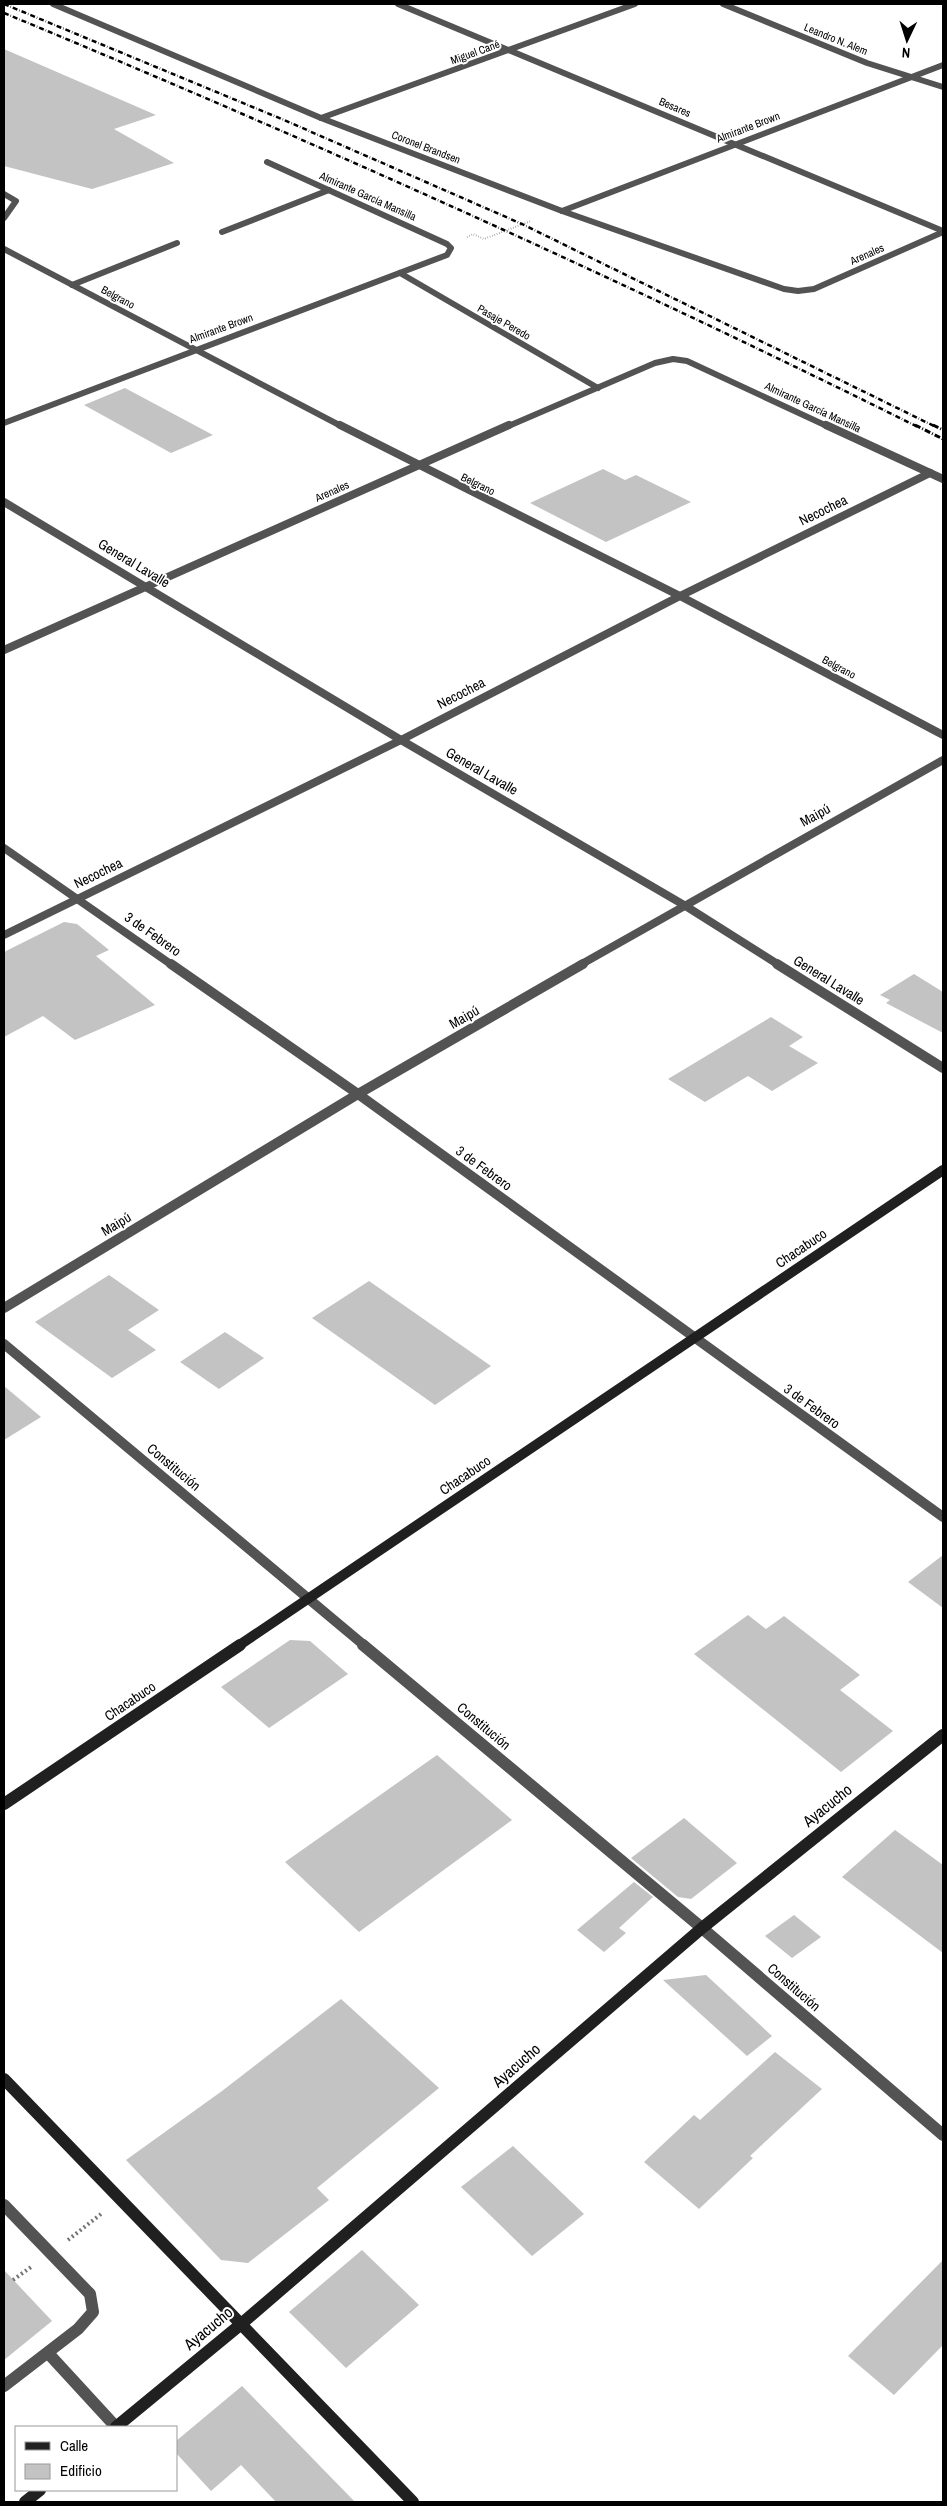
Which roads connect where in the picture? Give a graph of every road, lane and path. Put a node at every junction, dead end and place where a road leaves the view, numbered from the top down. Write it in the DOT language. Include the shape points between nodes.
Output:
graph roads {
  1 [pos="65,4"];
  2 [pos="398,4"];
  3 [pos="635,4"];
  4 [pos="723,4"];
  5 [pos="55,5"];
  6 [pos="511,49"];
  7 [pos="943,65"];
  8 [pos="910,78"];
  9 [pos="943,88"];
  10 [pos="321,118"];
  11 [pos="736,143"];
  12 [pos="267,162"];
  13 [pos="329,190"];
  14 [pos="4,194"];
  15 [pos="562,211"];
  16 [pos="4,218"];
  17 [pos="539,218"];
  18 [pos="943,231"];
  19 [pos="222,232"];
  20 [pos="177,243"];
  21 [pos="447,244"];
  22 [pos="4,249"];
  23 [pos="400,273"];
  24 [pos="72,285"];
  25 [pos="798,291"];
  26 [pos="194,350"];
  27 [pos="673,359"];
  28 [pos="598,388"];
  29 [pos="4,423"];
  30 [pos="416,465"];
  31 [pos="930,473"];
  32 [pos="943,479"];
  33 [pos="4,502"];
  34 [pos="148,587"];
  35 [pos="680,596"];
  36 [pos="4,650"];
  37 [pos="943,735"];
  38 [pos="401,740"];
  39 [pos="943,760"];
  40 [pos="4,848"];
  41 [pos="78,898"];
  42 [pos="684,904"];
  43 [pos="4,935"];
  44 [pos="943,1068"];
  45 [pos="358,1094"];
  46 [pos="943,1170"];
  47 [pos="4,1308"];
  48 [pos="694,1338"];
  49 [pos="4,1344"];
  50 [pos="943,1516"];
  51 [pos="309,1599"];
  52 [pos="943,1735"];
  53 [pos="4,1804"];
  54 [pos="702,1928"];
  55 [pos="4,2079"];
  56 [pos="943,2135"];
  57 [pos="4,2205"];
  58 [pos="240,2325"];
  59 [pos="48,2353"];
  60 [pos="4,2386"];
  61 [pos="115,2426"];
  62 [pos="117,2426"];
  63 [pos="39,2491"];
  64 [pos="25,2502"];
  65 [pos="413,2502"];
  1 -- 5 [label="street"];
  2 -- 6 [label="street, Besares"];
  3 -- 6 [label="street, Miguel Cané"];
  4 -- 8 [label="street, Leandro N. Alem"];
  5 -- 10 [label="street, Coronel Brandsen"];
  6 -- 10 [label="street, Miguel Cané"];
  6 -- 11 [label="street, Besares"];
  7 -- 8 [label="street, Almirante Brown"];
  8 -- 9 [label="street, Leandro N. Alem"];
  8 -- 11 [label="street, Almirante Brown"];
  10 -- 15 [label="street, Coronel Brandsen"];
  11 -- 15 [label="street, Almirante Brown"];
  11 -- 18 [label="street, Besares"];
  12 -- 13 [label="street, Almirante García Mansilla"];
  13 -- 19 [label="street"];
  13 -- 21 [label="street, Almirante García Mansilla"];
  14 -- 16 [label="street" via="16,201"];
  15 -- 25 [label="street, Coronel Brandsen" via="784,289"];
  17 -- 21 [label="path" via="484,239 473,234"];
  18 -- 25 [label="street, Arenales" via="814,289"];
  20 -- 24 [label="street"];
  21 -- 23 [label="street, Almirante Brown" via="450,248 447,255"];
  22 -- 24 [label="street, Belgrano"];
  23 -- 26 [label="street, Almirante Brown"];
  23 -- 28 [label="street, Pasaje Peredo"];
  24 -- 26 [label="street, Belgrano"];
  26 -- 29 [label="street, Almirante Brown"];
  26 -- 30 [label="street, Belgrano"];
  27 -- 28 [label="street, Arenales" via="655,363"];
  27 -- 31 [label="street, Almirante García Mansilla" via="687,361"];
  28 -- 30 [label="street, Arenales"];
  30 -- 34 [label="street, Arenales"];
  30 -- 35 [label="street, Belgrano"];
  31 -- 32 [label="street, Almirante García Mansilla"];
  31 -- 35 [label="street, Necochea"];
  33 -- 34 [label="street, General Lavalle"];
  34 -- 36 [label="street, Arenales"];
  34 -- 38 [label="street, General Lavalle"];
  35 -- 37 [label="street, Belgrano"];
  35 -- 38 [label="street, Necochea"];
  38 -- 41 [label="street, Necochea"];
  38 -- 42 [label="street, General Lavalle"];
  39 -- 42 [label="street, Maipú"];
  40 -- 41 [label="street, 3 de Febrero"];
  41 -- 43 [label="street, Necochea"];
  41 -- 45 [label="street, 3 de Febrero"];
  42 -- 44 [label="street, General Lavalle"];
  42 -- 45 [label="street, Maipú"];
  45 -- 47 [label="street, Maipú"];
  45 -- 48 [label="street, 3 de Febrero"];
  46 -- 48 [label="street, Chacabuco"];
  48 -- 50 [label="street, 3 de Febrero"];
  48 -- 51 [label="street, Chacabuco"];
  49 -- 51 [label="street, Constitución"];
  51 -- 53 [label="street, Chacabuco"];
  51 -- 54 [label="street, Constitución"];
  52 -- 54 [label="street, Ayacucho"];
  54 -- 56 [label="street, Constitución"];
  54 -- 58 [label="street, Ayacucho"];
  55 -- 58 [label="street"];
  57 -- 59 [label="street" via="90,2294 93,2312 78,2330"];
  58 -- 62 [label="street, Ayacucho"];
  58 -- 65 [label="street"];
  59 -- 60 [label="street"];
  59 -- 61 [label="street"];
  63 -- 64 [label="street"];
}
